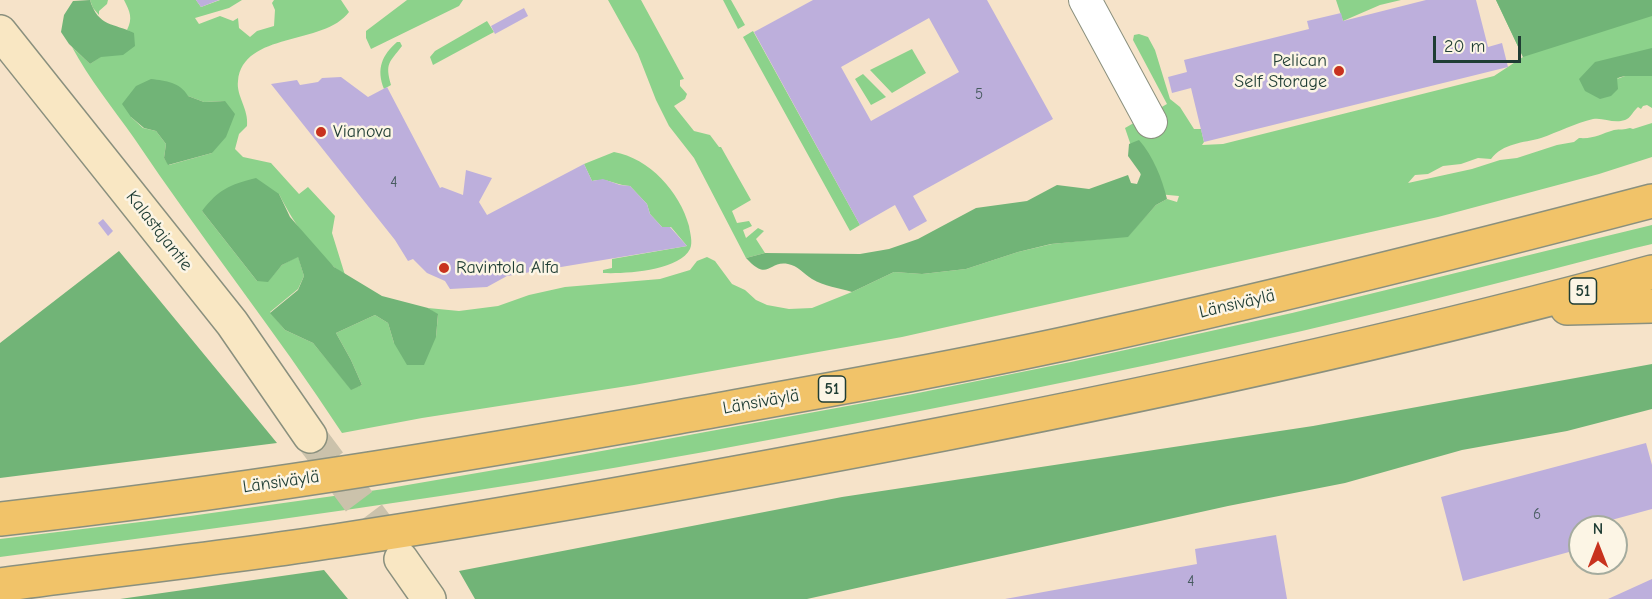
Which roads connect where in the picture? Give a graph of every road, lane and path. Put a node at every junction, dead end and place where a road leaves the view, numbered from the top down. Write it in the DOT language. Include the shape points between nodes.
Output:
graph roads {
  1 [pos="1085,0"];
  2 [pos="0,32"];
  3 [pos="1152,122"];
  4 [pos="1652,201"];
  5 [pos="1652,272"];
  6 [pos="1652,306"];
  7 [pos="1514,310"];
  8 [pos="310,436"];
  9 [pos="0,519"];
  10 [pos="401,559"];
  11 [pos="0,585"];
  12 [pos="429,599"];
  1 -- 3 [label="street"];
  2 -- 8 [label="main road, Kalastajantie" via="232,323"];
  4 -- 9 [label="highway, Länsiväylä / 51" via="1076,342 403,464"];
  5 -- 7 [label="highway, 51"];
  6 -- 7 [label="highway"];
  7 -- 11 [label="highway, 51" via="1089,405 790,464 331,542"];
  10 -- 12 [label="main road"];
}
